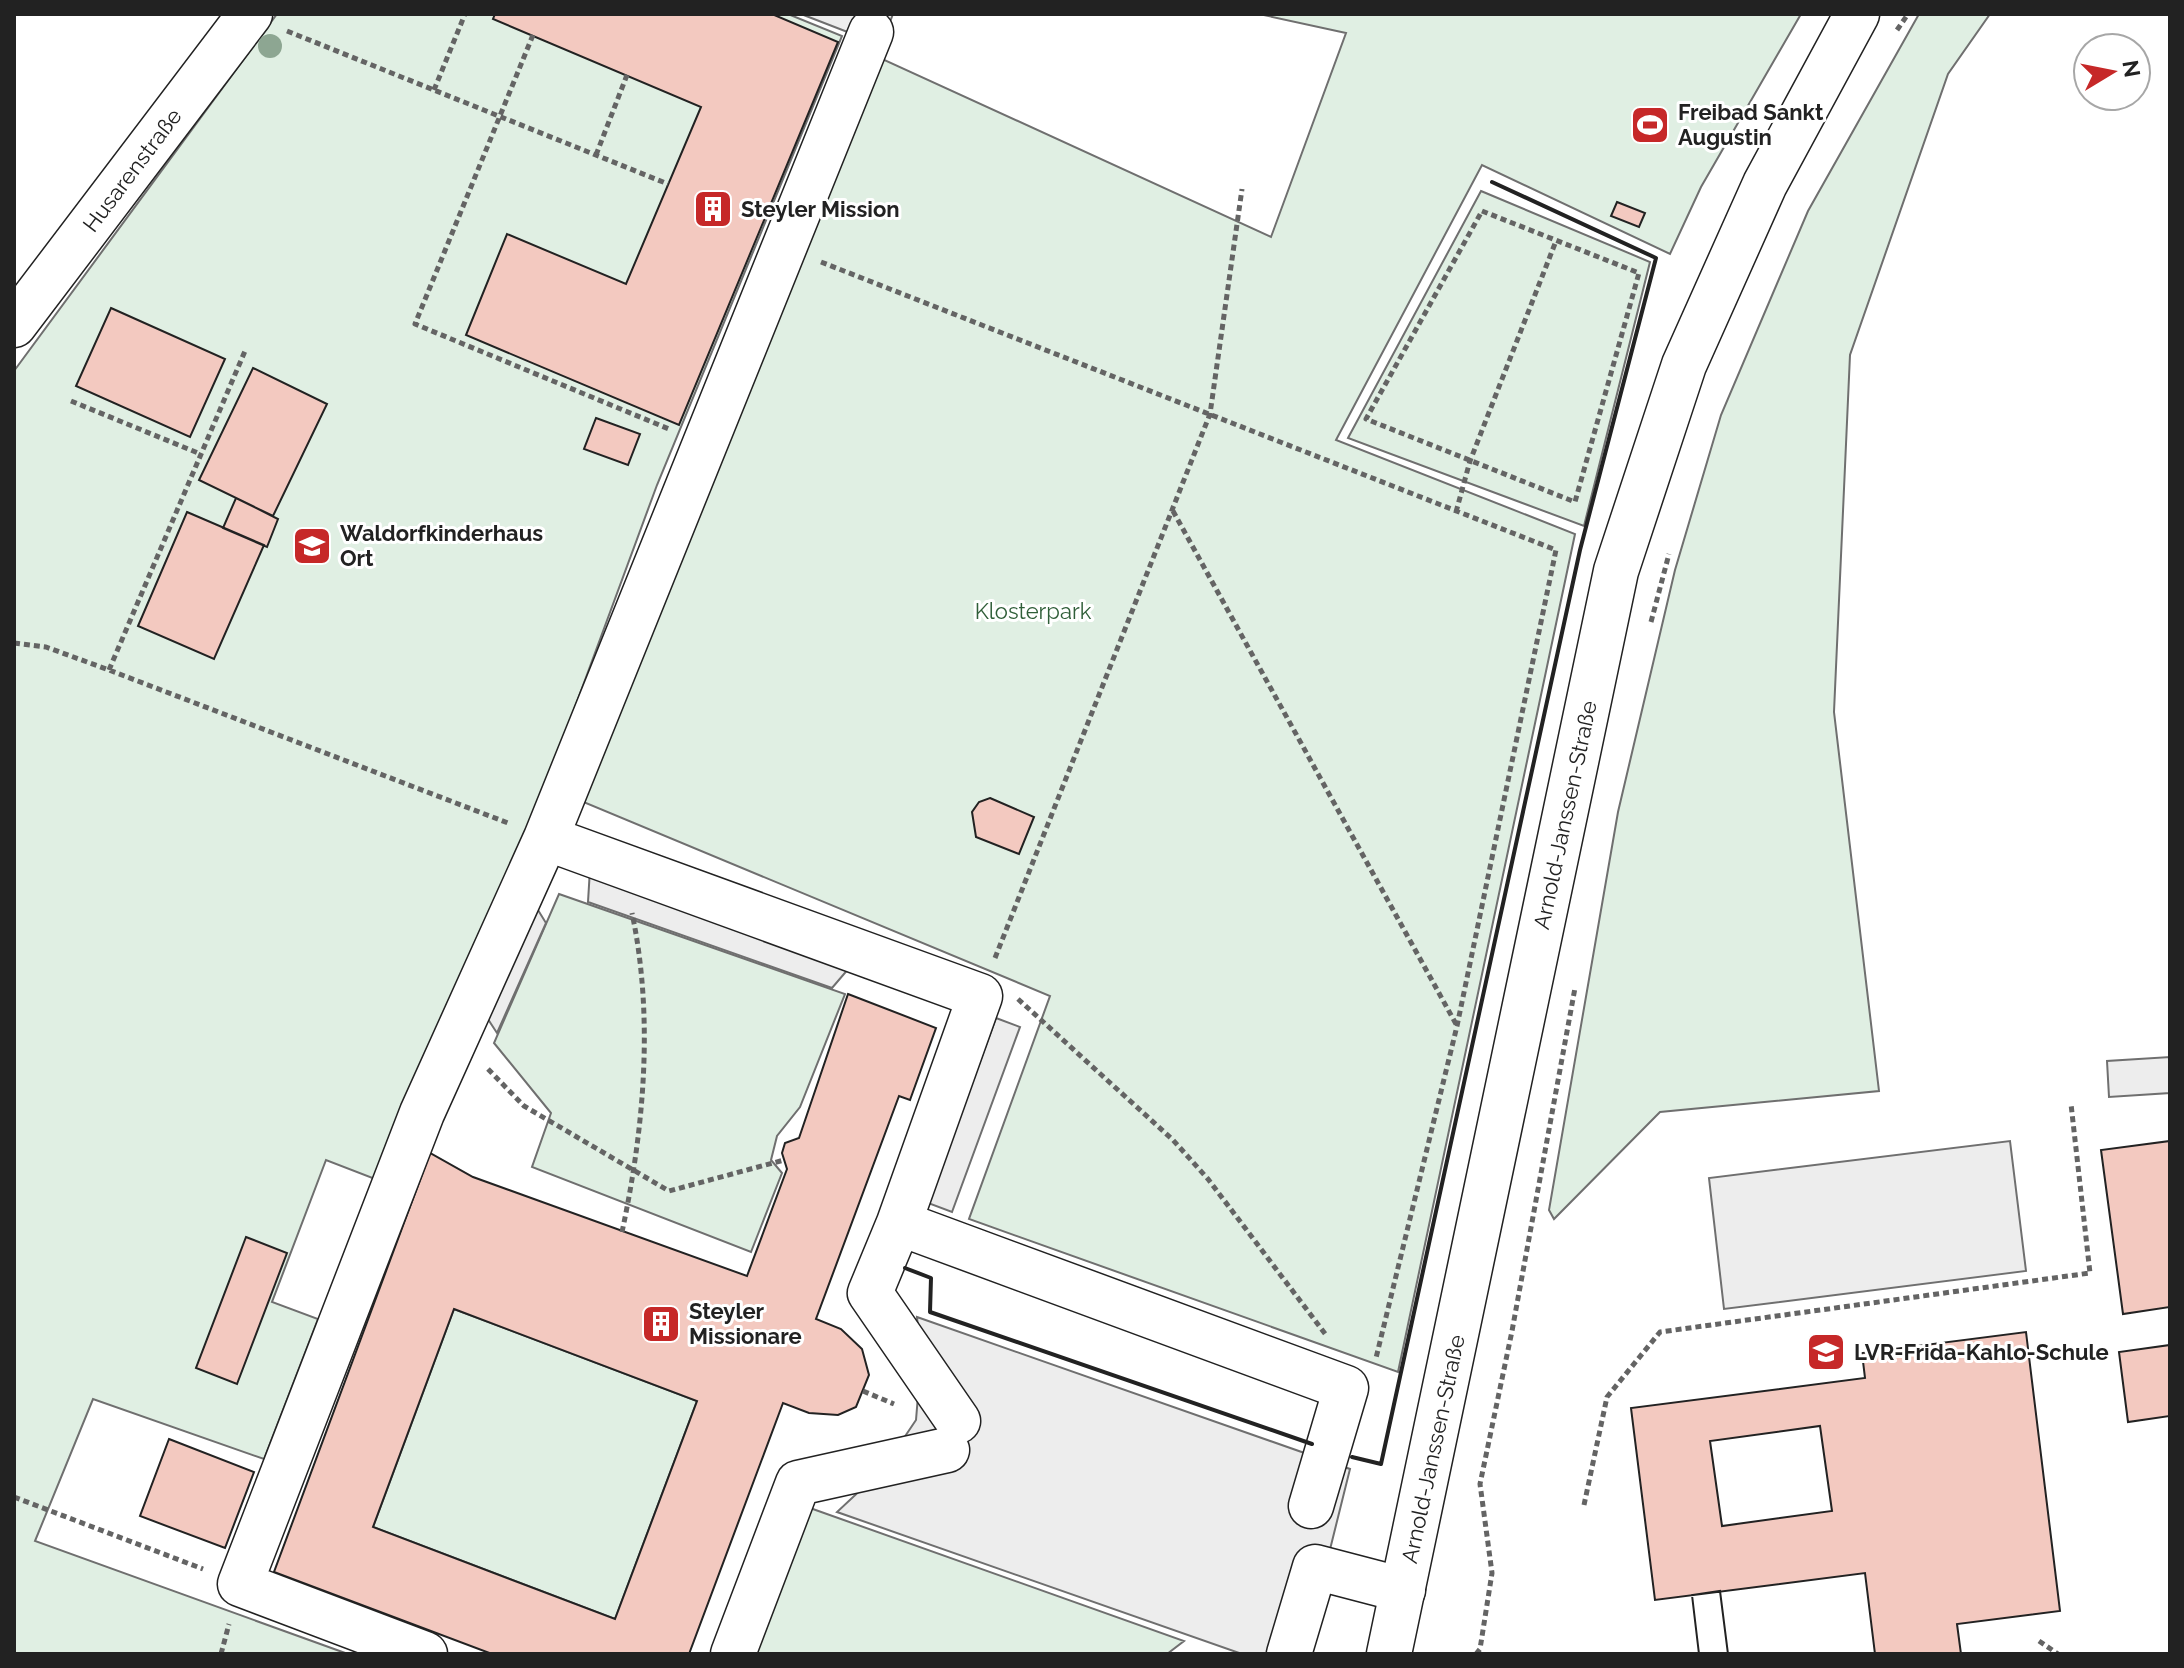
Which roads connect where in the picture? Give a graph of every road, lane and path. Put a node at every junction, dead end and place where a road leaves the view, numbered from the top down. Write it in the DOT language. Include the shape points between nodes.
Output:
graph roads {
  1 [pos="465,14"];
  2 [pos="1908,14"];
  3 [pos="249,15"];
  4 [pos="1874,26"];
  5 [pos="871,32"];
  6 [pos="533,35"];
  7 [pos="627,75"];
  8 [pos="434,90"];
  9 [pos="500,117"];
  10 [pos="596,155"];
  11 [pos="668,184"];
  12 [pos="1242,189"];
  13 [pos="1556,241"];
  14 [pos="784,247"];
  15 [pos="14,325"];
  16 [pos="245,351"];
  17 [pos="71,401"];
  18 [pos="1210,414"];
  19 [pos="704,444"];
  20 [pos="198,453"];
  21 [pos="1470,461"];
  22 [pos="1172,510"];
  23 [pos="1456,512"];
  24 [pos="1671,544"];
  25 [pos="1648,636"];
  26 [pos="14,643"];
  27 [pos="109,670"];
  28 [pos="546,838"];
  29 [pos="621,866"];
  30 [pos="1577,976"];
  31 [pos="982,989"];
  32 [pos="1457,1026"];
  33 [pos="456,1036"];
  34 [pos="2071,1104"];
  35 [pos="784,1160"];
  36 [pos="635,1173"];
  37 [pos="899,1223"];
  38 [pos="622,1232"];
  39 [pos="1331,1342"];
  40 [pos="1346,1388"];
  41 [pos="863,1391"];
  42 [pos="902,1407"];
  43 [pos="14,1497"];
  44 [pos="1584,1505"];
  45 [pos="1311,1506"];
  46 [pos="240,1584"];
  47 [pos="1403,1590"];
  48 [pos="2039,1641"];
  49 [pos="221,1654"];
  50 [pos="425,1654"];
  51 [pos="733,1654"];
  52 [pos="1289,1654"];
  53 [pos="1389,1654"];
  54 [pos="1476,1654"];
  55 [pos="2058,1654"];
  1 -- 8 [label="path"];
  2 -- 4 [label="path"];
  3 -- 8 [label="path"];
  3 -- 15 [label="main road, Husarenstraße"];
  4 -- 47 [label="main road, Arnold-Janssen-Straße" via="1765,184 1684,365 1616,571"];
  5 -- 14 [label="main road"];
  6 -- 9 [label="path"];
  7 -- 10 [label="path"];
  8 -- 9 [label="path"];
  9 -- 10 [label="path"];
  9 -- 19 [label="path" via="415,324"];
  10 -- 11 [label="path"];
  12 -- 18 [label="path"];
  13 -- 21 [label="path"];
  13 -- 21 [label="path" via="1482,211 1366,419"];
  13 -- 21 [label="path" via="1639,273 1575,502"];
  14 -- 18 [label="path"];
  14 -- 19 [label="main road"];
  16 -- 20 [label="path"];
  17 -- 20 [label="path"];
  18 -- 22 [label="path"];
  18 -- 23 [label="path"];
  19 -- 28 [label="main road"];
  20 -- 27 [label="path"];
  21 -- 23 [label="path"];
  22 -- 31 [label="path"];
  22 -- 32 [label="path"];
  23 -- 32 [label="path" via="1556,550"];
  24 -- 25 [label="path"];
  26 -- 27 [label="path" via="46,647"];
  27 -- 28 [label="path"];
  28 -- 29 [label="main road"];
  28 -- 33 [label="main road"];
  29 -- 31 [label="main road"];
  29 -- 36 [label="path" via="638,944 645,1032"];
  30 -- 54 [label="path" via="1480,1484 1492,1573"];
  31 -- 37 [label="main road"];
  31 -- 39 [label="path" via="1025,1003 1173,1140"];
  32 -- 40 [label="path" via="1372,1372"];
  33 -- 36 [label="path" via="524,1106"];
  33 -- 46 [label="main road"];
  34 -- 44 [label="path" via="2090,1273 1660,1332 1607,1397"];
  35 -- 36 [label="path" via="669,1191"];
  36 -- 38 [label="path"];
  37 -- 40 [label="main road"];
  37 -- 51 [label="main road" via="870,1293 952,1436 798,1483"];
  40 -- 45 [label="main road"];
  41 -- 42 [label="path"];
  43 -- 46 [label="path"];
  46 -- 49 [label="path"];
  46 -- 50 [label="main road"];
  47 -- 52 [label="main road" via="1315,1567"];
  47 -- 53 [label="main road, Arnold-Janssen-Straße"];
  48 -- 55 [label="path"];
}
